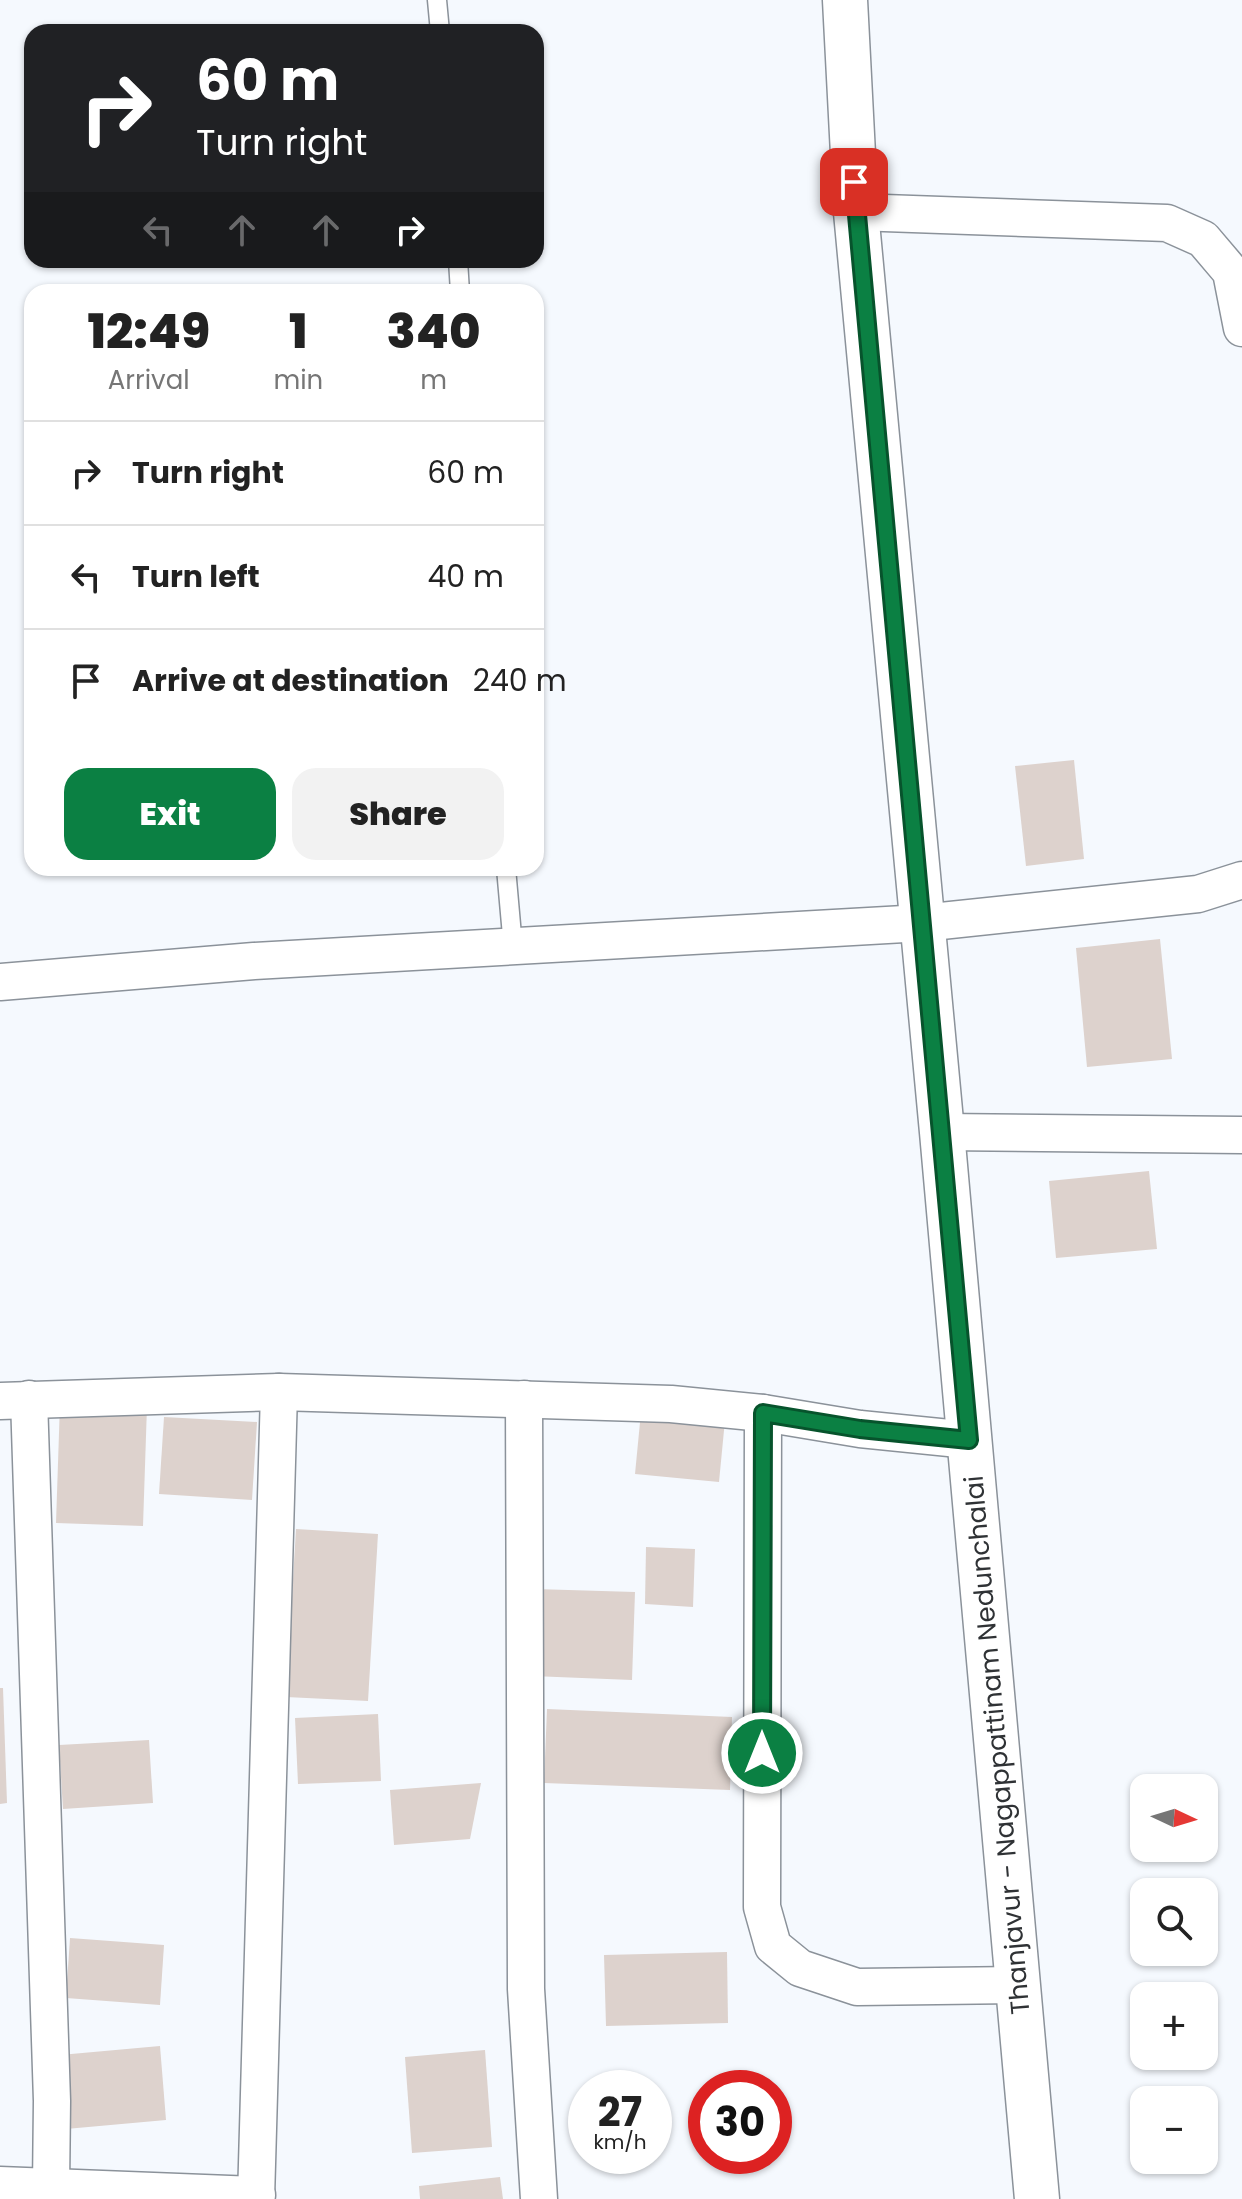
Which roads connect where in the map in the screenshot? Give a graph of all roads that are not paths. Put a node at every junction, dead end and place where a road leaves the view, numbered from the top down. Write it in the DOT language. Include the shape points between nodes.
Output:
graph roads {
  1 [pos="437,0"];
  2 [pos="845,0"];
  3 [pos="439,24"];
  4 [pos="856,212"];
  5 [pos="1242,328"];
  6 [pos="507,876"];
  7 [pos="1242,880"];
  8 [pos="922,923"];
  9 [pos="513,947"];
  10 [pos="0,982"];
  11 [pos="942,1132"];
  12 [pos="1242,1135"];
  13 [pos="279,1392"];
  14 [pos="524,1399"];
  15 [pos="14,1400"];
  16 [pos="763,1413"];
  17 [pos="969,1440"];
  18 [pos="1018,1985"];
  19 [pos="0,2185"];
  20 [pos="51,2187"];
  21 [pos="256,2197"];
  22 [pos="539,2199"];
  23 [pos="1037,2199"];
  1 -- 3 [label="lane"];
  2 -- 4 [label="highway, Thanjavur - Nagappattinam Nedunchalai"];
  4 -- 5 [label="street" via="1167,223 1203,239 1231,272"];
  4 -- 8 [label="highway, Thanjavur - Nagappattinam Nedunchalai"];
  6 -- 9 [label="lane"];
  7 -- 8 [label="street" via="1198,894"];
  8 -- 9 [label="street"];
  8 -- 11 [label="highway, Thanjavur - Nagappattinam Nedunchalai"];
  9 -- 10 [label="street" via="190,965"];
  11 -- 12 [label="street"];
  11 -- 17 [label="highway, Thanjavur - Nagappattinam Nedunchalai"];
  13 -- 14 [label="street"];
  13 -- 15 [label="street"];
  13 -- 21 [label="street"];
  14 -- 16 [label="street"];
  14 -- 22 [label="street" via="526,1989"];
  15 -- 20 [label="street" via="52,2101"];
  16 -- 17 [label="street"];
  16 -- 18 [label="street" via="762,1907 773,1946 800,1968 857,1987"];
  17 -- 18 [label="highway, Thanjavur - Nagappattinam Nedunchalai"];
  18 -- 23 [label="highway, Thanjavur - Nagappattinam Nedunchalai"];
  19 -- 20 [label="street"];
  20 -- 21 [label="street"];
}
